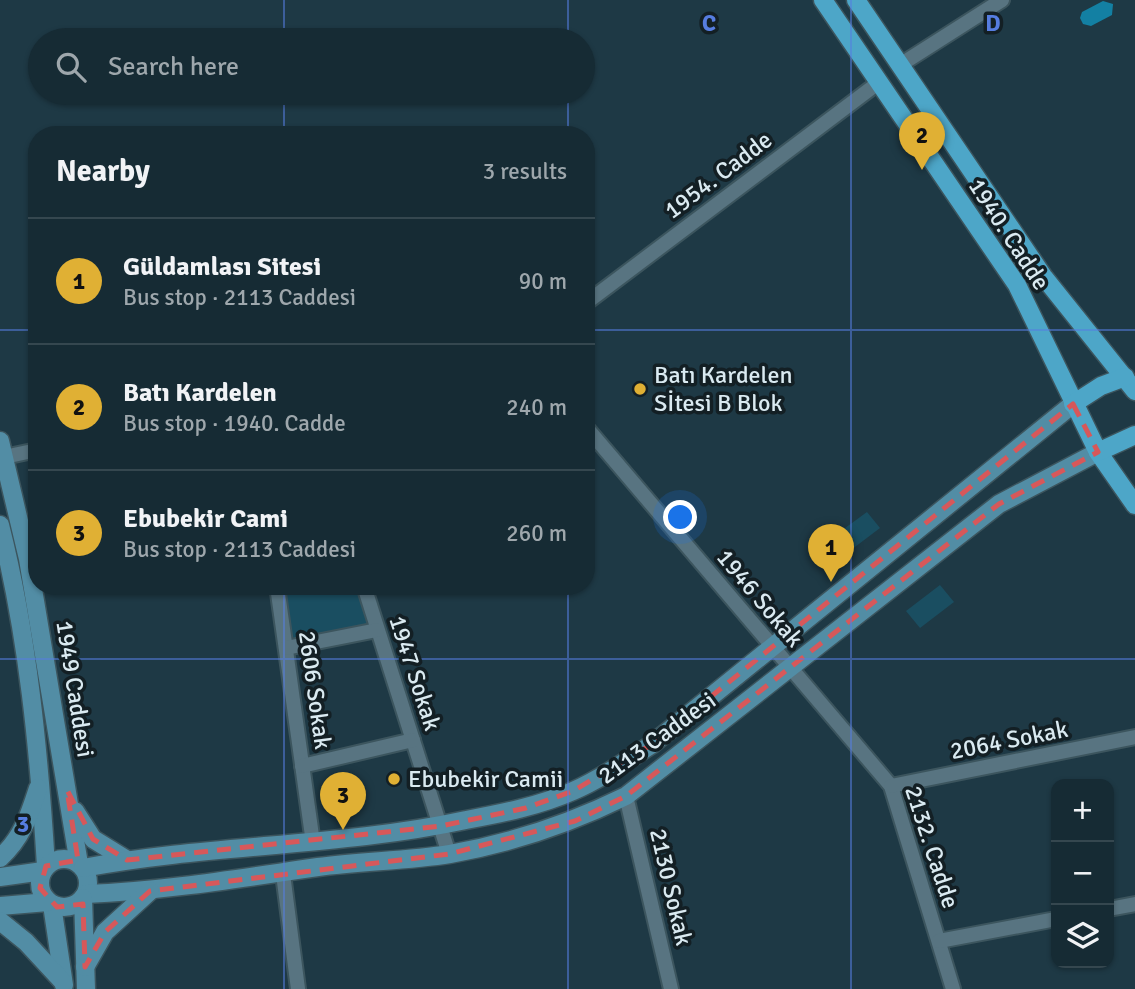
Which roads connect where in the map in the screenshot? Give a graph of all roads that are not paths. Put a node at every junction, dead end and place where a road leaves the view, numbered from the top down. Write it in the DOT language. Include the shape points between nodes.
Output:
graph roads {
  1 [pos="823,0"];
  2 [pos="856,0"];
  3 [pos="1002,0"];
  4 [pos="900,65"];
  5 [pos="877,83"];
  6 [pos="595,296"];
  7 [pos="1132,381"];
  8 [pos="1073,404"];
  9 [pos="1135,435"];
  10 [pos="595,439"];
  11 [pos="28,450"];
  12 [pos="1,452"];
  13 [pos="1098,452"];
  14 [pos="1135,505"];
  15 [pos="0,524"];
  16 [pos="28,559"];
  17 [pos="34,595"];
  18 [pos="278,595"];
  19 [pos="367,595"];
  20 [pos="377,630"];
  21 [pos="772,647"];
  22 [pos="286,648"];
  23 [pos="790,669"];
  24 [pos="1135,737"];
  25 [pos="413,740"];
  26 [pos="302,766"];
  27 [pos="41,778"];
  28 [pos="891,786"];
  29 [pos="67,790"];
  30 [pos="625,796"];
  31 [pos="440,826"];
  32 [pos="313,843"];
  33 [pos="449,854"];
  34 [pos="0,858"];
  35 [pos="127,860"];
  36 [pos="81,866"];
  37 [pos="45,869"];
  38 [pos="283,874"];
  39 [pos="0,877"];
  40 [pos="150,891"];
  41 [pos="85,896"];
  42 [pos="50,904"];
  43 [pos="1135,904"];
  44 [pos="0,906"];
  45 [pos="1114,908"];
  46 [pos="1051,920"];
  47 [pos="0,921"];
  48 [pos="939,941"];
  49 [pos="85,967"];
  50 [pos="64,986"];
  51 [pos="86,989"];
  52 [pos="298,989"];
  53 [pos="671,989"];
  54 [pos="953,989"];
  1 -- 5 [label="main road, 1940. Cadde"];
  2 -- 4 [label="main road, 1940. Cadde"];
  3 -- 4 [label="street"];
  4 -- 7 [label="main road, 1940. Cadde" via="1043,276"];
  5 -- 6 [label="street, 1954. Cadde"];
  5 -- 8 [label="main road, 1940. Cadde" via="1017,285"];
  7 -- 8 [label="main road" via="1101,386"];
  8 -- 13 [label="main road, 1940. Cadde"];
  8 -- 21 [label="street, 2113 Caddesi"];
  9 -- 13 [label="main road"];
  10 -- 21 [label="street, 1946 Sokak"];
  11 -- 12 [label="street"];
  12 -- 16 [label="street, 1949 Caddesi"];
  13 -- 14 [label="main road, 1940. Cadde"];
  13 -- 23 [label="street, 2113 Caddesi" via="999,504"];
  15 -- 27 [label="street, 1949 Caddesi" via="27,663"];
  17 -- 29 [label="street, 1949 Caddesi"];
  18 -- 22 [label="street, 2606 Sokak"];
  19 -- 20 [label="street, 1947 Sokak"];
  20 -- 22 [label="street"];
  20 -- 25 [label="street, 1947 Sokak"];
  21 -- 23 [label="street, 1946 Sokak"];
  21 -- 31 [label="street, 2113 Caddesi" via="651,745 604,775 526,808"];
  22 -- 26 [label="street, 2606 Sokak"];
  23 -- 28 [label="street, 2132. Cadde"];
  23 -- 30 [label="street, 2113 Caddesi"];
  24 -- 28 [label="street, 2064 Sokak"];
  25 -- 26 [label="street"];
  25 -- 31 [label="street, 1947 Sokak"];
  26 -- 32 [label="street, 2606 Sokak"];
  27 -- 34 [label="street" via="27,824"];
  27 -- 37 [label="street, 1949 Caddesi"];
  28 -- 48 [label="street, 2132. Cadde"];
  29 -- 35 [label="street" via="93,839"];
  29 -- 36 [label="street, 1949 Caddesi"];
  30 -- 33 [label="street, 2113 Caddesi" via="575,821"];
  30 -- 53 [label="street, 2130 Sokak"];
  31 -- 32 [label="street, 2113 Caddesi"];
  31 -- 33 [label="street, 1947 Sokak"];
  32 -- 35 [label="street, 2113 Caddesi"];
  33 -- 38 [label="street, 2113 Caddesi"];
  35 -- 36 [label="street, 2113 Caddesi"];
  36 -- 37 [label="street" via="62,859"];
  36 -- 41 [label="street" via="88,883"];
  37 -- 39 [label="street"];
  37 -- 42 [label="street" via="40,888"];
  38 -- 40 [label="street, 2113 Caddesi"];
  38 -- 52 [label="street"];
  40 -- 41 [label="street, 2113 Caddesi"];
  40 -- 49 [label="street" via="105,932"];
  41 -- 42 [label="street" via="66,908"];
  41 -- 49 [label="street"];
  42 -- 44 [label="street"];
  42 -- 50 [label="street"];
  43 -- 45 [label="street"];
  46 -- 48 [label="street"];
  47 -- 50 [label="street" via="26,942"];
  48 -- 54 [label="street, 2132. Cadde"];
  49 -- 51 [label="street"];
}
